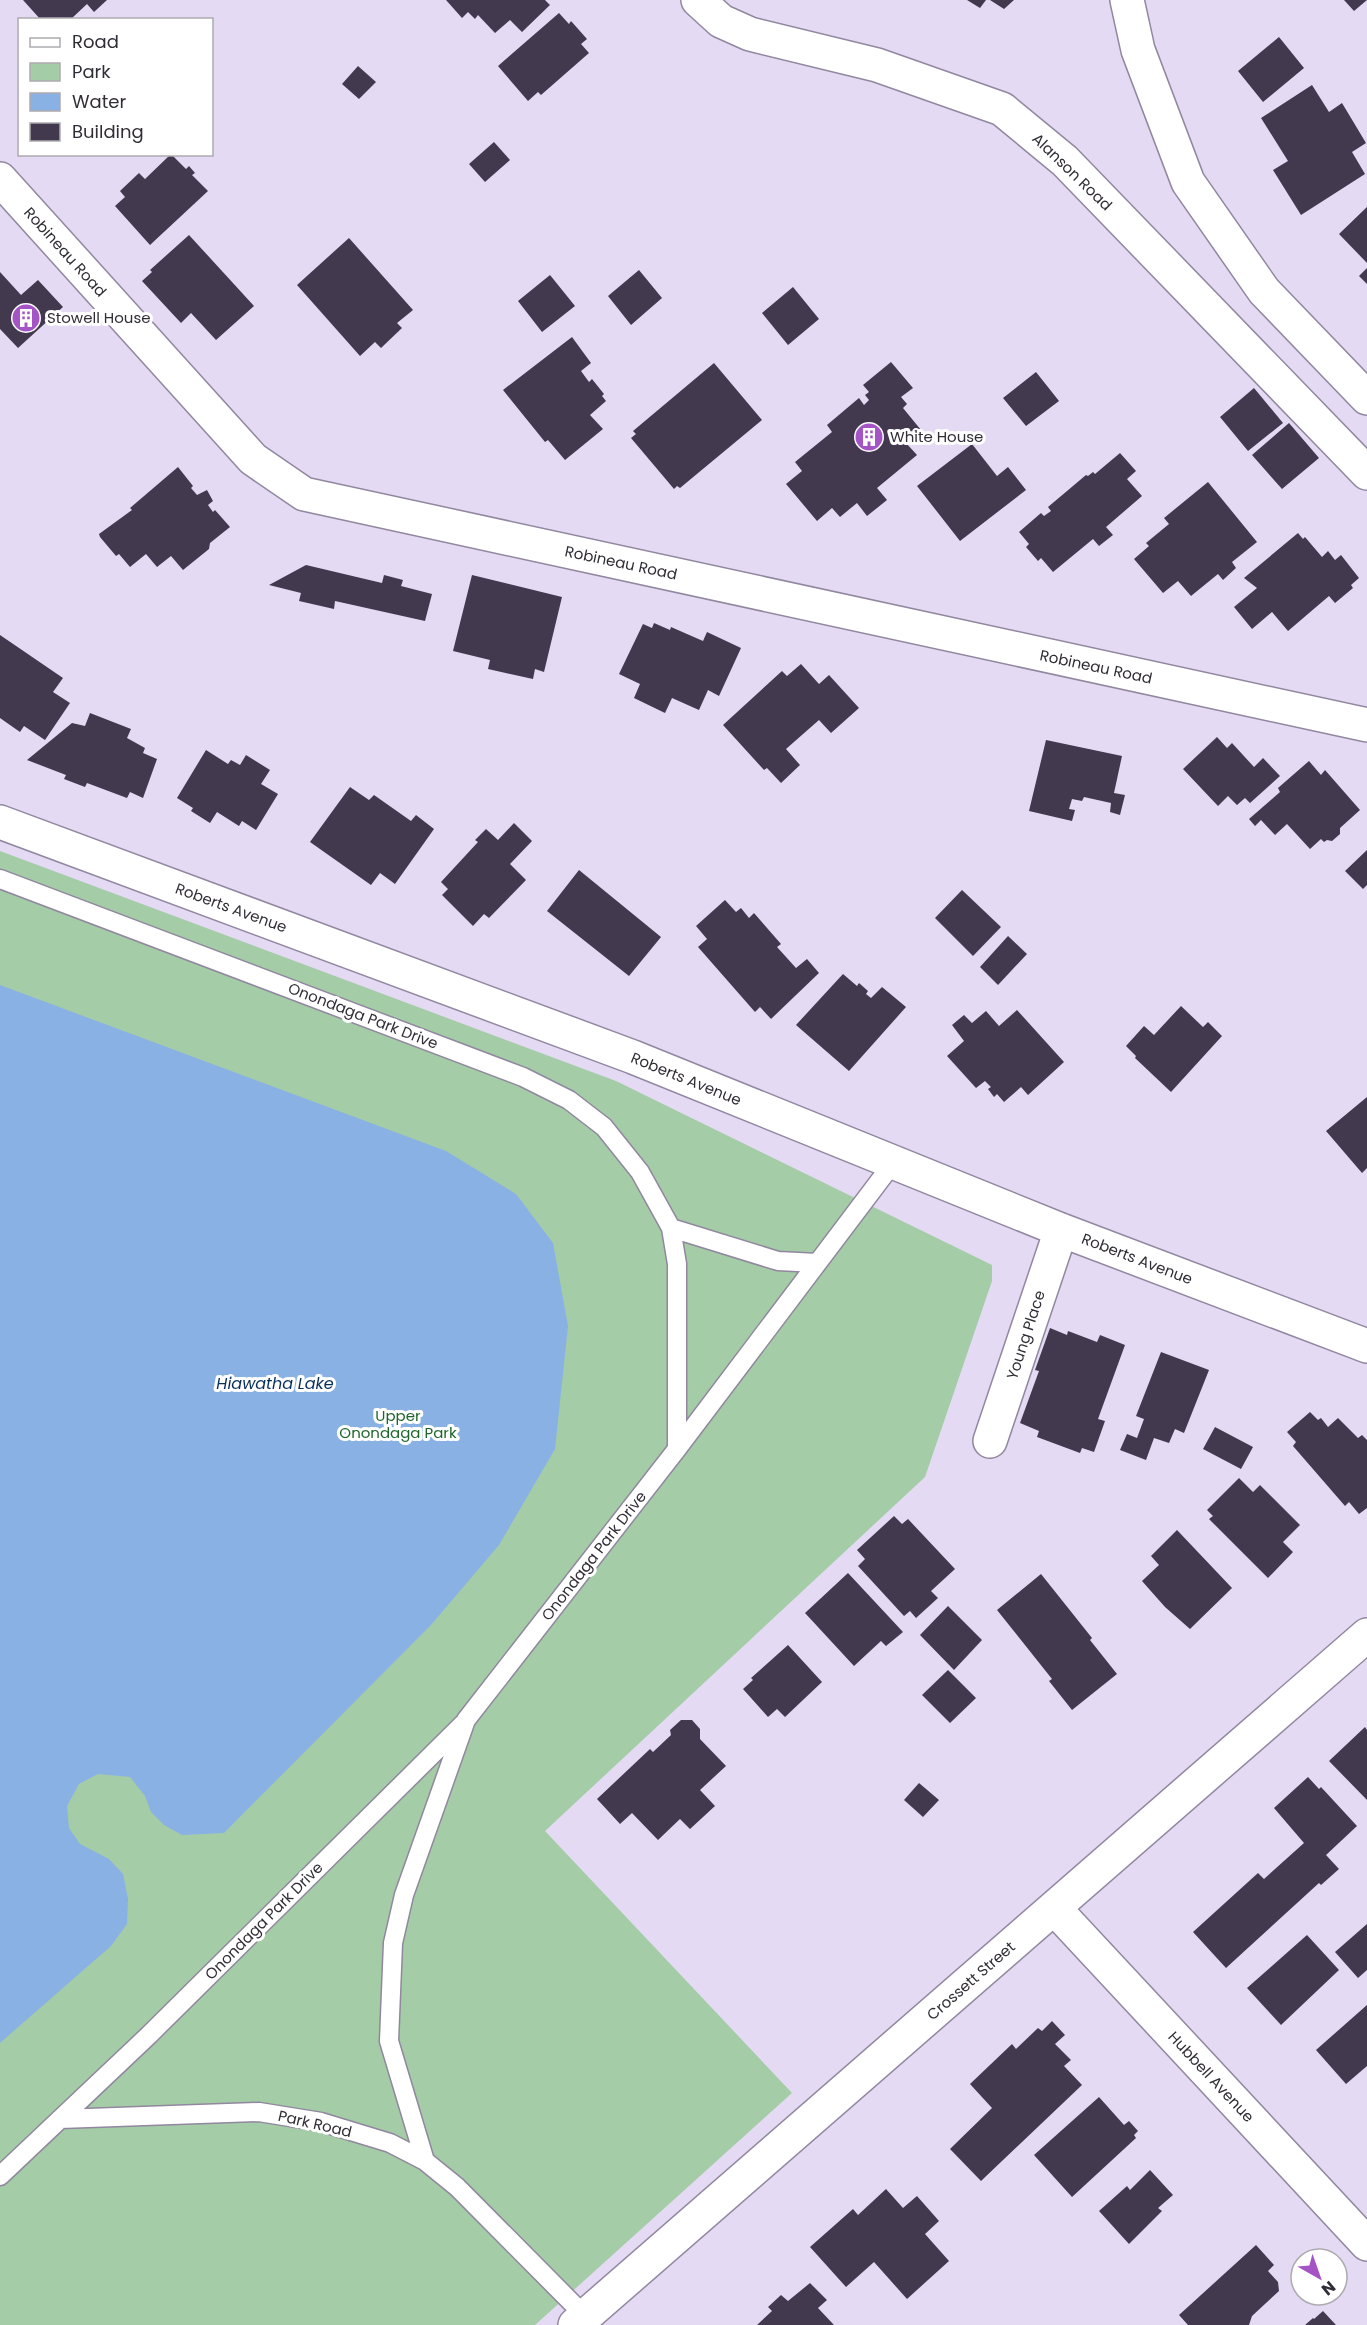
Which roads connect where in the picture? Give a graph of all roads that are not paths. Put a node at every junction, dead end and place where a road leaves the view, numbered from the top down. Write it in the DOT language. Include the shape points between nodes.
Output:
graph roads {
  1 [pos="698,0"];
  2 [pos="1127,0"];
  3 [pos="0,179"];
  4 [pos="1367,398"];
  5 [pos="1367,473"];
  6 [pos="1367,726"];
  7 [pos="0,822"];
  8 [pos="0,879"];
  9 [pos="892,1163"];
  10 [pos="671,1228"];
  11 [pos="1061,1230"];
  12 [pos="817,1263"];
  13 [pos="1367,1346"];
  14 [pos="990,1441"];
  15 [pos="677,1449"];
  16 [pos="1367,1635"];
  17 [pos="466,1720"];
  18 [pos="1055,1909"];
  19 [pos="60,2119"];
  20 [pos="425,2161"];
  21 [pos="0,2176"];
  22 [pos="1367,2244"];
  23 [pos="585,2322"];
  1 -- 5 [label="street, Alanson Road" via="721,21 750,34 877,65 1002,109 1065,161"];
  2 -- 4 [label="street" via="1138,50 1188,182 1264,291"];
  3 -- 6 [label="street, Robineau Road" via="253,459 304,495"];
  7 -- 9 [label="street, Roberts Avenue" via="633,1057"];
  8 -- 10 [label="lane, Onondaga Park Drive" via="523,1077 569,1100 604,1127 640,1172"];
  9 -- 11 [label="street, Roberts Avenue"];
  9 -- 12 [label="lane, Onondaga Park Drive"];
  10 -- 12 [label="lane" via="778,1261"];
  10 -- 15 [label="lane, Onondaga Park Drive" via="677,1264"];
  11 -- 13 [label="street, Roberts Avenue"];
  11 -- 14 [label="street, Young Place"];
  12 -- 15 [label="lane, Onondaga Park Drive"];
  15 -- 17 [label="lane, Onondaga Park Drive"];
  16 -- 18 [label="street, Crossett Street"];
  17 -- 19 [label="lane, Onondaga Park Drive" via="149,2036"];
  17 -- 20 [label="lane, Onondaga Park Drive" via="404,1895 393,1943 389,2041"];
  18 -- 22 [label="street, Hubbell Avenue"];
  18 -- 23 [label="street, Crossett Street"];
  19 -- 20 [label="lane, Park Road" via="259,2112 321,2122 390,2143"];
  19 -- 21 [label="lane"];
  20 -- 23 [label="lane, Park Road" via="457,2187"];
}
